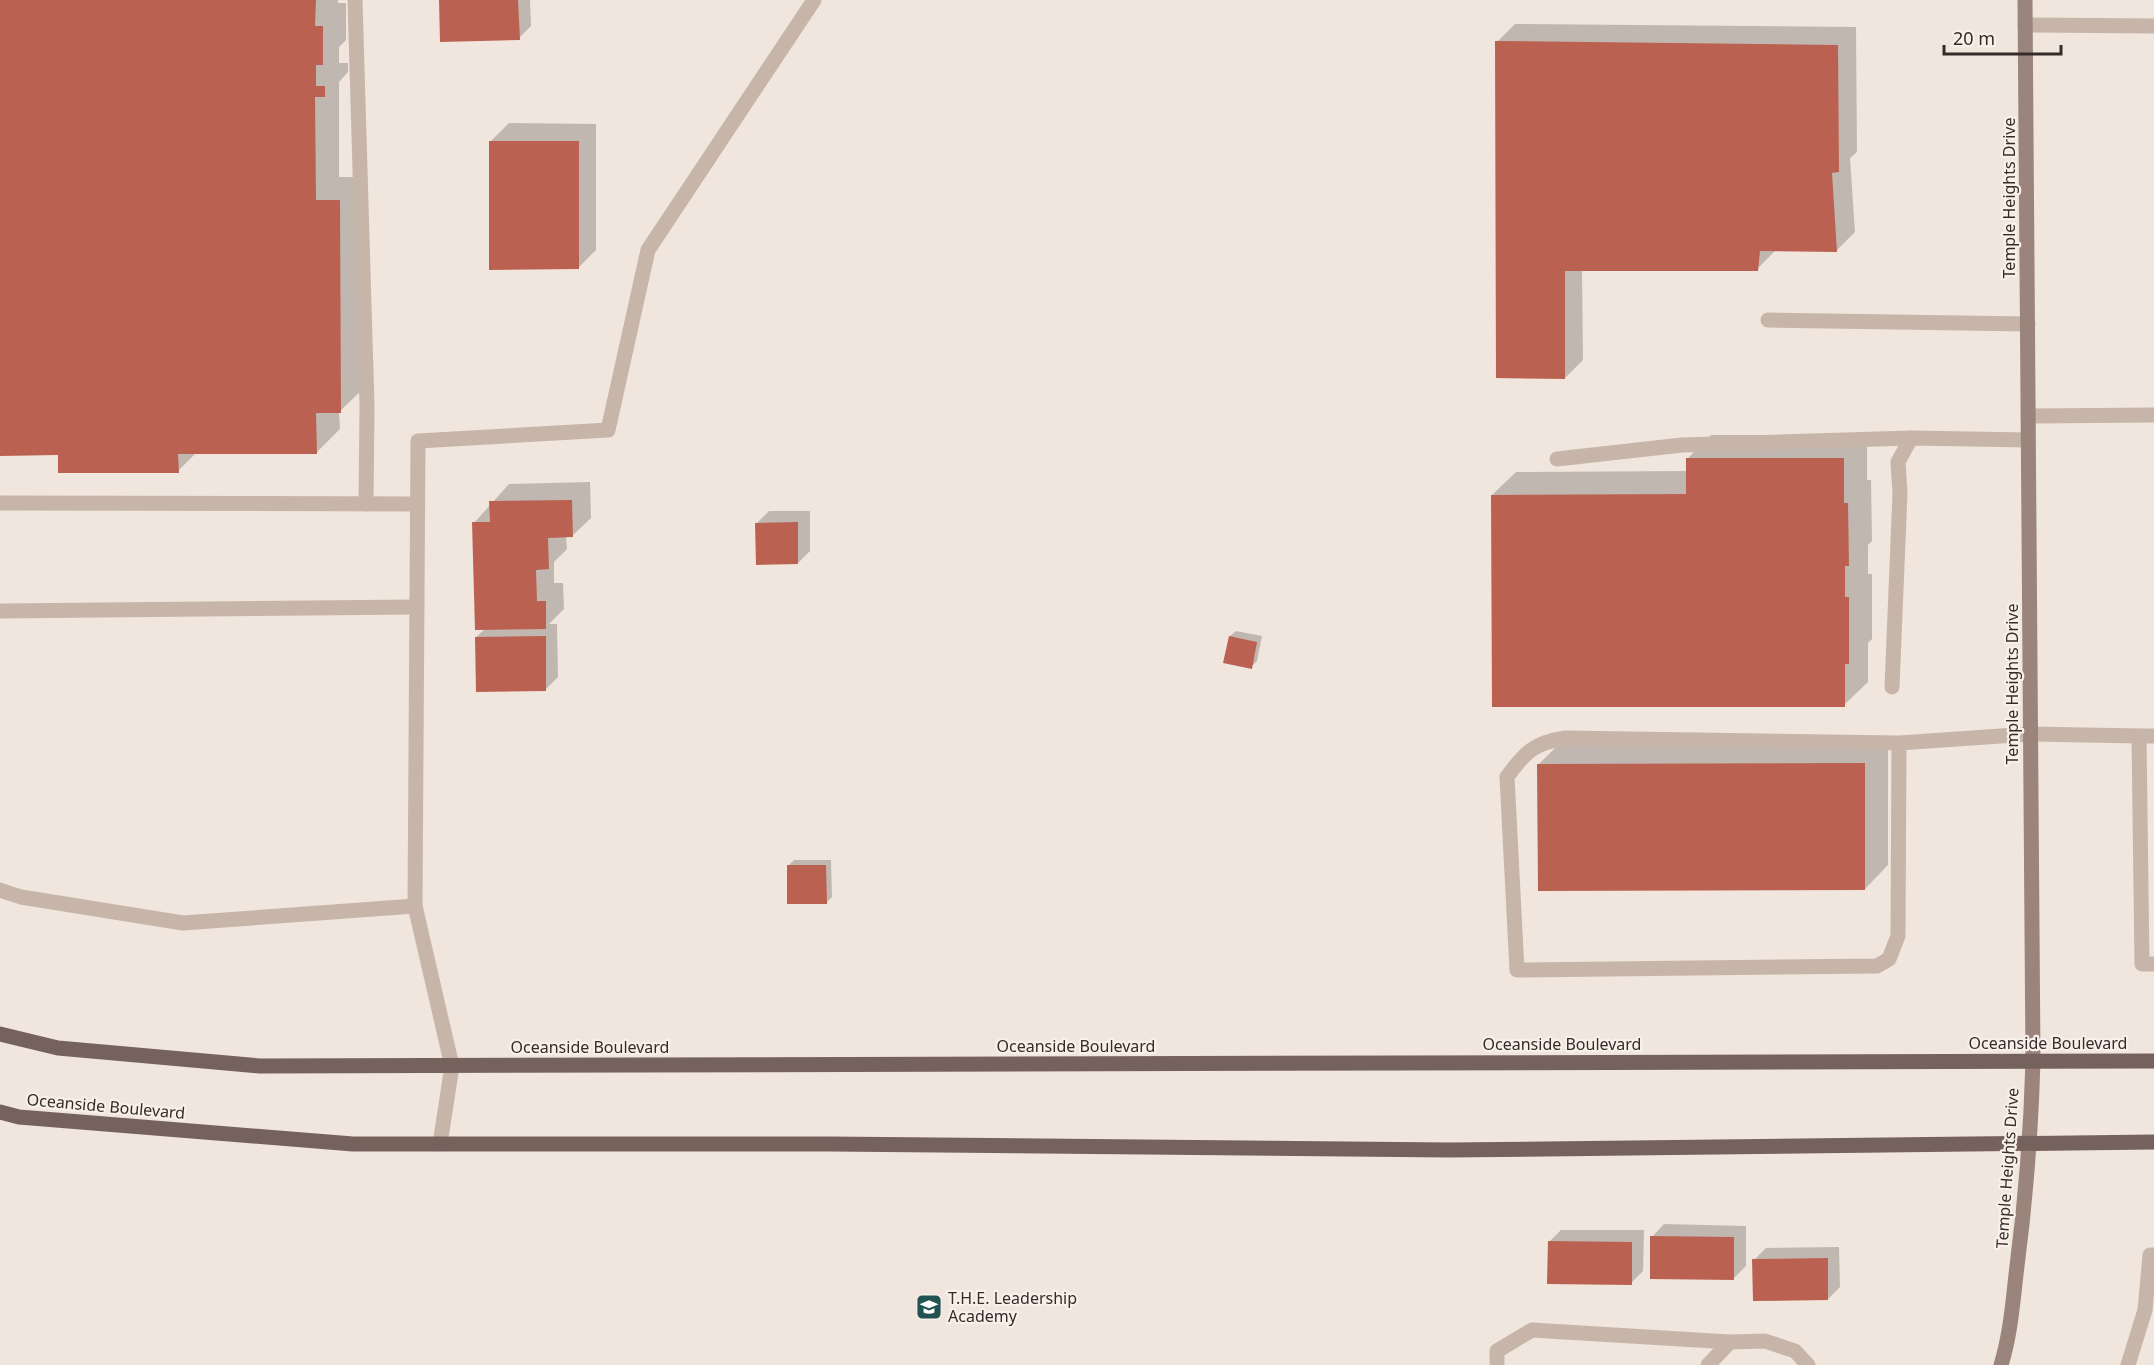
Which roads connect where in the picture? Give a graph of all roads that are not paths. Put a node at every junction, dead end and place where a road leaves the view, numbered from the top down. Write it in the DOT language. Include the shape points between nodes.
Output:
graph roads {
  1 [pos="355,0"];
  2 [pos="814,0"];
  3 [pos="2025,0"];
  4 [pos="2025,25"];
  5 [pos="2154,26"];
  6 [pos="1768,320"];
  7 [pos="2028,324"];
  8 [pos="2154,415"];
  9 [pos="2028,416"];
  10 [pos="1911,438"];
  11 [pos="2028,440"];
  12 [pos="1557,459"];
  13 [pos="0,503"];
  14 [pos="366,504"];
  15 [pos="417,504"];
  16 [pos="417,607"];
  17 [pos="0,610"];
  18 [pos="1892,687"];
  19 [pos="2030,734"];
  20 [pos="2146,736"];
  21 [pos="1899,744"];
  22 [pos="0,890"];
  23 [pos="415,906"];
  24 [pos="2154,964"];
  25 [pos="0,1034"];
  26 [pos="2154,1060"];
  27 [pos="2032,1061"];
  28 [pos="452,1066"];
  29 [pos="0,1112"];
  30 [pos="2154,1142"];
  31 [pos="440,1144"];
  32 [pos="2031,1144"];
  33 [pos="2154,1255"];
  34 [pos="1730,1342"];
  35 [pos="1497,1365"];
  36 [pos="1708,1365"];
  37 [pos="1808,1365"];
  38 [pos="2001,1365"];
  39 [pos="2128,1365"];
  1 -- 14 [label="street"];
  2 -- 15 [label="street" via="648,250 608,430 418,441"];
  3 -- 4 [label="street, Temple Heights Drive"];
  4 -- 5 [label="street"];
  4 -- 7 [label="street, Temple Heights Drive"];
  6 -- 7 [label="street"];
  7 -- 9 [label="street, Temple Heights Drive"];
  8 -- 9 [label="street"];
  9 -- 11 [label="street, Temple Heights Drive"];
  10 -- 11 [label="street"];
  10 -- 12 [label="street" via="1682,445"];
  10 -- 18 [label="street" via="1898,462"];
  11 -- 19 [label="street, Temple Heights Drive"];
  13 -- 14 [label="street"];
  14 -- 15 [label="street"];
  15 -- 16 [label="street"];
  16 -- 17 [label="street"];
  16 -- 23 [label="street"];
  19 -- 20 [label="street"];
  19 -- 21 [label="street"];
  19 -- 27 [label="street, Temple Heights Drive"];
  20 -- 24 [label="street" via="2142,964"];
  21 -- 21 [label="street" via="1898,936 1889,960 1877,966 1517,970 1507,777 1518,761 1541,742 1565,738"];
  22 -- 23 [label="street" via="21,897 183,923"];
  23 -- 28 [label="street"];
  25 -- 28 [label="main road, Oceanside Boulevard" via="58,1048 260,1066"];
  26 -- 27 [label="main road, Oceanside Boulevard"];
  27 -- 28 [label="main road, Oceanside Boulevard"];
  27 -- 32 [label="street, Temple Heights Drive"];
  28 -- 31 [label="street"];
  29 -- 31 [label="main road, Oceanside Boulevard" via="19,1117 353,1144"];
  30 -- 32 [label="main road, Oceanside Boulevard"];
  31 -- 32 [label="main road, Oceanside Boulevard" via="1449,1150"];
  32 -- 38 [label="street, Temple Heights Drive" via="2008,1342"];
  33 -- 39 [label="street" via="2150,1255 2145,1310"];
  34 -- 35 [label="street" via="1532,1330 1497,1352"];
  34 -- 36 [label="street"];
  34 -- 37 [label="street" via="1765,1341 1795,1351"];
}
